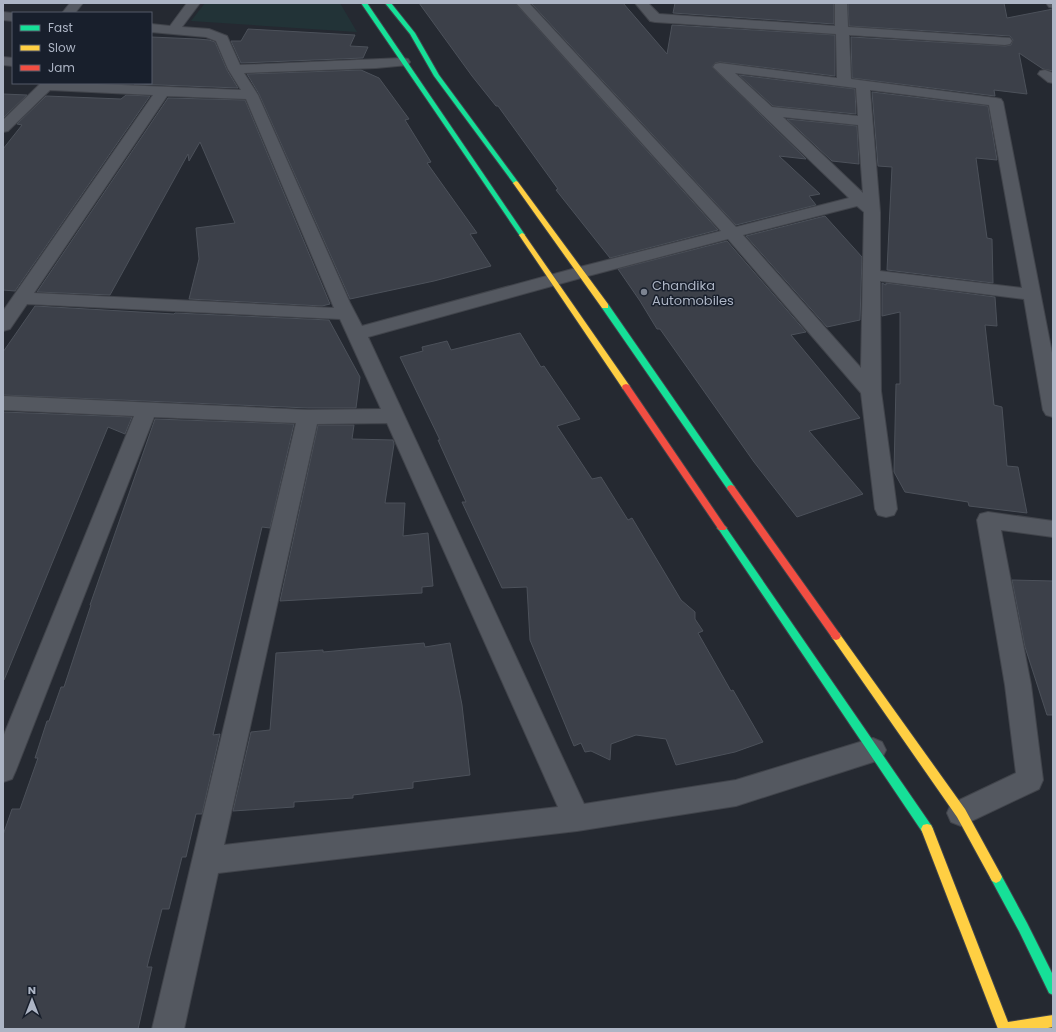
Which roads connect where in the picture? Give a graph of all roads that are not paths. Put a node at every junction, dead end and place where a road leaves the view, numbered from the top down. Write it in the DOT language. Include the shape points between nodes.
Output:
graph roads {
  1 [pos="78,3"];
  2 [pos="194,3"];
  3 [pos="364,3"];
  4 [pos="388,3"];
  5 [pos="522,3"];
  6 [pos="641,3"];
  7 [pos="842,3"];
  8 [pos="69,12"];
  9 [pos="152,28"];
  10 [pos="173,30"];
  11 [pos="842,30"];
  12 [pos="1005,41"];
  13 [pos="403,62"];
  14 [pos="235,69"];
  15 [pos="844,83"];
  16 [pos="47,84"];
  17 [pos="863,85"];
  18 [pos="162,92"];
  19 [pos="251,96"];
  20 [pos="768,111"];
  21 [pos="866,121"];
  22 [pos="4,127"];
  23 [pos="866,206"];
  24 [pos="732,233"];
  25 [pos="582,272"];
  26 [pos="872,275"];
  27 [pos="553,280"];
  28 [pos="1032,295"];
  29 [pos="21,298"];
  30 [pos="346,314"];
  31 [pos="3,325"];
  32 [pos="357,334"];
  33 [pos="871,390"];
  34 [pos="3,403"];
  35 [pos="147,409"];
  36 [pos="1053,410"];
  37 [pos="394,416"];
  38 [pos="308,417"];
  39 [pos="886,509"];
  40 [pos="1053,528"];
  41 [pos="873,750"];
  42 [pos="3,770"];
  43 [pos="961,813"];
  44 [pos="577,818"];
  45 [pos="207,862"];
  46 [pos="1053,989"];
  47 [pos="1053,1020"];
  48 [pos="168,1029"];
  49 [pos="1005,1029"];
  1 -- 8 [label="street"];
  2 -- 10 [label="street"];
  3 -- 13 [label="main road"];
  4 -- 25 [label="main road" via="412,33 436,75"];
  5 -- 24 [label="street"];
  6 -- 11 [label="street" via="655,18"];
  7 -- 11 [label="street"];
  9 -- 10 [label="street"];
  10 -- 14 [label="street" via="209,33 222,39"];
  11 -- 12 [label="street"];
  11 -- 15 [label="street"];
  13 -- 14 [label="street"];
  13 -- 27 [label="main road"];
  14 -- 19 [label="street"];
  15 -- 17 [label="street"];
  15 -- 20 [label="street" via="720,67"];
  16 -- 18 [label="street"];
  16 -- 22 [label="street"];
  17 -- 21 [label="street"];
  17 -- 28 [label="street" via="996,102"];
  18 -- 19 [label="street"];
  18 -- 29 [label="street"];
  19 -- 30 [label="street"];
  20 -- 21 [label="street"];
  20 -- 23 [label="street"];
  21 -- 23 [label="street"];
  23 -- 24 [label="street"];
  23 -- 26 [label="street"];
  24 -- 25 [label="street"];
  24 -- 33 [label="street"];
  25 -- 27 [label="street"];
  25 -- 43 [label="main road" via="770,544"];
  26 -- 28 [label="street"];
  26 -- 33 [label="street"];
  27 -- 32 [label="street"];
  27 -- 41 [label="main road"];
  28 -- 36 [label="street"];
  29 -- 30 [label="street"];
  29 -- 31 [label="street"];
  30 -- 32 [label="street"];
  32 -- 37 [label="street"];
  33 -- 39 [label="street"];
  34 -- 35 [label="street"];
  35 -- 38 [label="street"];
  35 -- 42 [label="street"];
  37 -- 38 [label="street"];
  37 -- 44 [label="street"];
  38 -- 45 [label="street"];
  40 -- 43 [label="street" via="988,520 1018,684 1030,780"];
  41 -- 44 [label="street" via="736,793"];
  41 -- 49 [label="main road" via="927,829"];
  43 -- 46 [label="main road" via="1024,927"];
  44 -- 45 [label="street"];
  45 -- 48 [label="street"];
  47 -- 49 [label="main road"];
}
